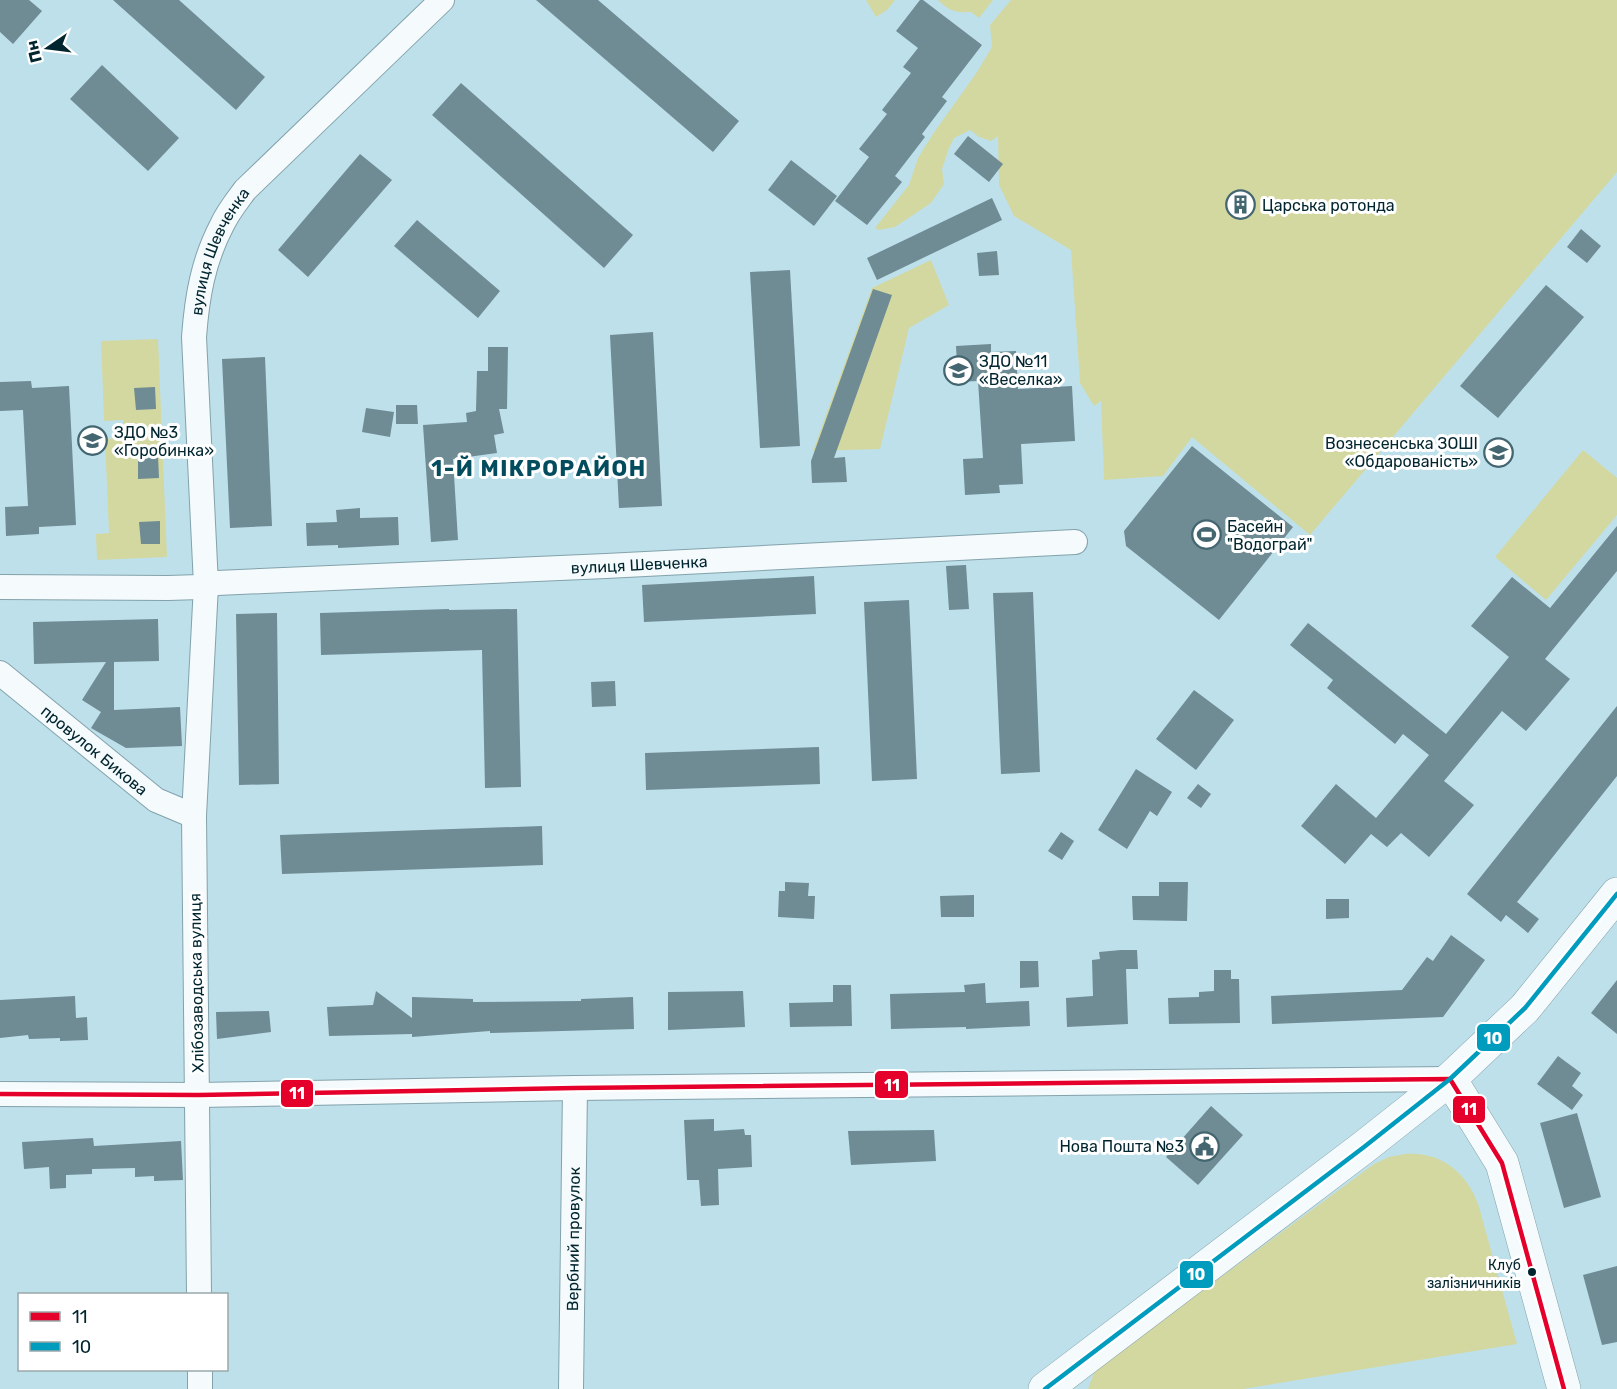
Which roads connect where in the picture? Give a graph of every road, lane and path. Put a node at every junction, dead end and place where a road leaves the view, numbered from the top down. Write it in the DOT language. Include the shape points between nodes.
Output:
graph roads {
  1 [pos="442,0"];
  2 [pos="1075,542"];
  3 [pos="206,585"];
  4 [pos="0,587"];
  5 [pos="0,673"];
  6 [pos="194,816"];
  7 [pos="1617,894"];
  8 [pos="1450,1079"];
  9 [pos="575,1088"];
  10 [pos="0,1094"];
  11 [pos="198,1095"];
  12 [pos="199,1293"];
  13 [pos="200,1371"];
  14 [pos="200,1389"];
  15 [pos="571,1389"];
  16 [pos="1045,1389"];
  17 [pos="1564,1389"];
  1 -- 3 [label="street, вулиця Шевченка" via="253,181 222,223 206,259 196,298 194,337"];
  2 -- 3 [label="street, вулиця Шевченка"];
  3 -- 4 [label="street, вулиця Шевченка"];
  3 -- 6 [label="street, вулиця Шевченка"];
  5 -- 6 [label="street, провулок Бикова" via="156,800"];
  6 -- 11 [label="street, Хлібозаводська вулиця"];
  7 -- 8 [label="main road" via="1525,1008"];
  8 -- 9 [label="street"];
  8 -- 16 [label="main road"];
  8 -- 17 [label="main road" via="1502,1163"];
  9 -- 11 [label="street"];
  9 -- 15 [label="street, Вербний провулок"];
  10 -- 11 [label="street"];
  11 -- 12 [label="street, Хлібозаводська вулиця"];
  13 -- 14 [label="street"];
}
